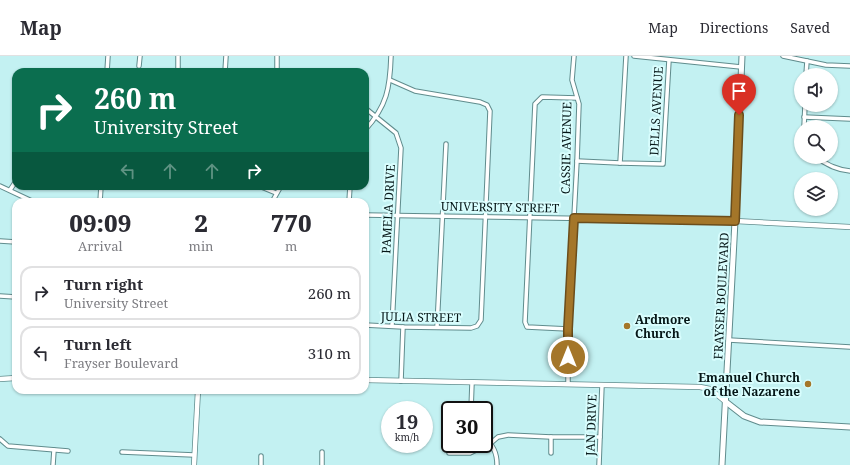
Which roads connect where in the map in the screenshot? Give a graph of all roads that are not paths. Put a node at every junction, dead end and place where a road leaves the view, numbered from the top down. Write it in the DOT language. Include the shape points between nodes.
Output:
graph roads {
  1 [pos="108,56"];
  2 [pos="140,56"];
  3 [pos="178,56"];
  4 [pos="226,56"];
  5 [pos="277,56"];
  6 [pos="391,56"];
  7 [pos="574,56"];
  8 [pos="626,56"];
  9 [pos="634,56"];
  10 [pos="742,56"];
  11 [pos="783,56"];
  12 [pos="669,60"];
  13 [pos="807,61"];
  14 [pos="139,66"];
  15 [pos="850,66"];
  16 [pos="741,67"];
  17 [pos="107,68"];
  18 [pos="178,68"];
  19 [pos="225,68"];
  20 [pos="277,68"];
  21 [pos="806,68"];
  22 [pos="390,80"];
  23 [pos="577,98"];
  24 [pos="369,112"];
  25 [pos="804,112"];
  26 [pos="804,117"];
  27 [pos="376,118"];
  28 [pos="850,119"];
  29 [pos="369,126"];
  30 [pos="446,144"];
  31 [pos="577,161"];
  32 [pos="620,164"];
  33 [pos="826,164"];
  34 [pos="850,171"];
  35 [pos="0,186"];
  36 [pos="12,187"];
  37 [pos="10,190"];
  38 [pos="269,190"];
  39 [pos="278,190"];
  40 [pos="276,193"];
  41 [pos="26,198"];
  42 [pos="274,198"];
  43 [pos="369,215"];
  44 [pos="398,216"];
  45 [pos="443,216"];
  46 [pos="486,216"];
  47 [pos="530,218"];
  48 [pos="574,218"];
  49 [pos="735,221"];
  50 [pos="850,227"];
  51 [pos="0,241"];
  52 [pos="12,242"];
  53 [pos="0,296"];
  54 [pos="12,297"];
  55 [pos="369,325"];
  56 [pos="392,326"];
  57 [pos="403,327"];
  58 [pos="437,327"];
  59 [pos="568,329"];
  60 [pos="728,340"];
  61 [pos="850,347"];
  62 [pos="12,378"];
  63 [pos="0,379"];
  64 [pos="369,380"];
  65 [pos="401,381"];
  66 [pos="472,383"];
  67 [pos="568,384"];
  68 [pos="602,385"];
  69 [pos="198,394"];
  70 [pos="471,401"];
  71 [pos="726,402"];
  72 [pos="850,427"];
  73 [pos="552,437"];
  74 [pos="600,437"];
  75 [pos="0,439"];
  76 [pos="493,441"];
  77 [pos="493,448"];
  78 [pos="54,450"];
  79 [pos="68,451"];
  80 [pos="122,452"];
  81 [pos="322,452"];
  82 [pos="551,453"];
  83 [pos="194,454"];
  84 [pos="261,456"];
  85 [pos="53,465"];
  86 [pos="194,465"];
  87 [pos="261,465"];
  88 [pos="322,465"];
  89 [pos="497,465"];
  90 [pos="599,465"];
  91 [pos="722,465"];
  1 -- 17 [label="street"];
  2 -- 14 [label="street"];
  3 -- 18 [label="street"];
  4 -- 19 [label="street"];
  5 -- 20 [label="street"];
  6 -- 22 [label="street"];
  7 -- 23 [label="street, CASSIE AVENUE" via="572,80"];
  8 -- 32 [label="street"];
  9 -- 12 [label="street"];
  10 -- 16 [label="main road, FRAYSER BOULEVARD"];
  11 -- 13 [label="street"];
  12 -- 16 [label="street"];
  12 -- 32 [label="street, DELLS AVENUE" via="663,164"];
  13 -- 15 [label="street"];
  13 -- 21 [label="street"];
  16 -- 49 [label="main road, FRAYSER BOULEVARD"];
  22 -- 27 [label="street" via="383,106"];
  22 -- 46 [label="street" via="415,91 487,105 490,111"];
  23 -- 31 [label="street, CASSIE AVENUE"];
  23 -- 47 [label="street" via="542,97 535,104"];
  24 -- 27 [label="street, PAMELA DRIVE"];
  25 -- 26 [label="street"];
  26 -- 28 [label="street"];
  27 -- 29 [label="street"];
  27 -- 44 [label="street, PAMELA DRIVE" via="396,132 401,148"];
  30 -- 45 [label="street"];
  31 -- 32 [label="street"];
  31 -- 48 [label="street, CASSIE AVENUE"];
  33 -- 34 [label="street" via="842,171"];
  35 -- 37 [label="street"];
  36 -- 37 [label="street"];
  37 -- 41 [label="street"];
  38 -- 40 [label="street"];
  39 -- 40 [label="street"];
  40 -- 42 [label="street"];
  43 -- 44 [label="street, UNIVERSITY STREET"];
  44 -- 45 [label="street, UNIVERSITY STREET"];
  44 -- 56 [label="street, PAMELA DRIVE"];
  45 -- 46 [label="street, UNIVERSITY STREET"];
  45 -- 58 [label="street"];
  46 -- 47 [label="street, UNIVERSITY STREET"];
  46 -- 58 [label="street, JULIA STREET" via="481,320 477,326 471,328"];
  47 -- 48 [label="street, UNIVERSITY STREET"];
  47 -- 59 [label="street" via="525,322 527,326"];
  48 -- 49 [label="street, UNIVERSITY STREET"];
  48 -- 59 [label="street, CASSIE AVENUE"];
  49 -- 50 [label="street, UNIVERSITY STREET"];
  49 -- 60 [label="main road, FRAYSER BOULEVARD"];
  51 -- 52 [label="street"];
  53 -- 54 [label="street"];
  55 -- 56 [label="street, JULIA STREET"];
  56 -- 57 [label="street, JULIA STREET"];
  57 -- 58 [label="street, JULIA STREET"];
  57 -- 65 [label="street"];
  59 -- 67 [label="street, CASSIE AVENUE"];
  60 -- 61 [label="street"];
  60 -- 71 [label="main road, FRAYSER BOULEVARD"];
  62 -- 63 [label="street"];
  64 -- 65 [label="street"];
  65 -- 66 [label="street"];
  66 -- 67 [label="street"];
  66 -- 70 [label="street"];
  67 -- 68 [label="street"];
  68 -- 71 [label="street" via="704,387"];
  68 -- 74 [label="street, JAN DRIVE"];
  69 -- 83 [label="street"];
  71 -- 72 [label="main road" via="744,416 760,422"];
  71 -- 91 [label="main road, FRAYSER BOULEVARD"];
  73 -- 74 [label="street"];
  73 -- 76 [label="street" via="508,435"];
  73 -- 82 [label="street"];
  74 -- 90 [label="street, JAN DRIVE"];
  75 -- 78 [label="street" via="8,446"];
  77 -- 89 [label="street" via="497,455"];
  78 -- 79 [label="street"];
  78 -- 85 [label="street"];
  80 -- 83 [label="street"];
  81 -- 88 [label="street"];
  83 -- 86 [label="street"];
  84 -- 87 [label="street"];
}
